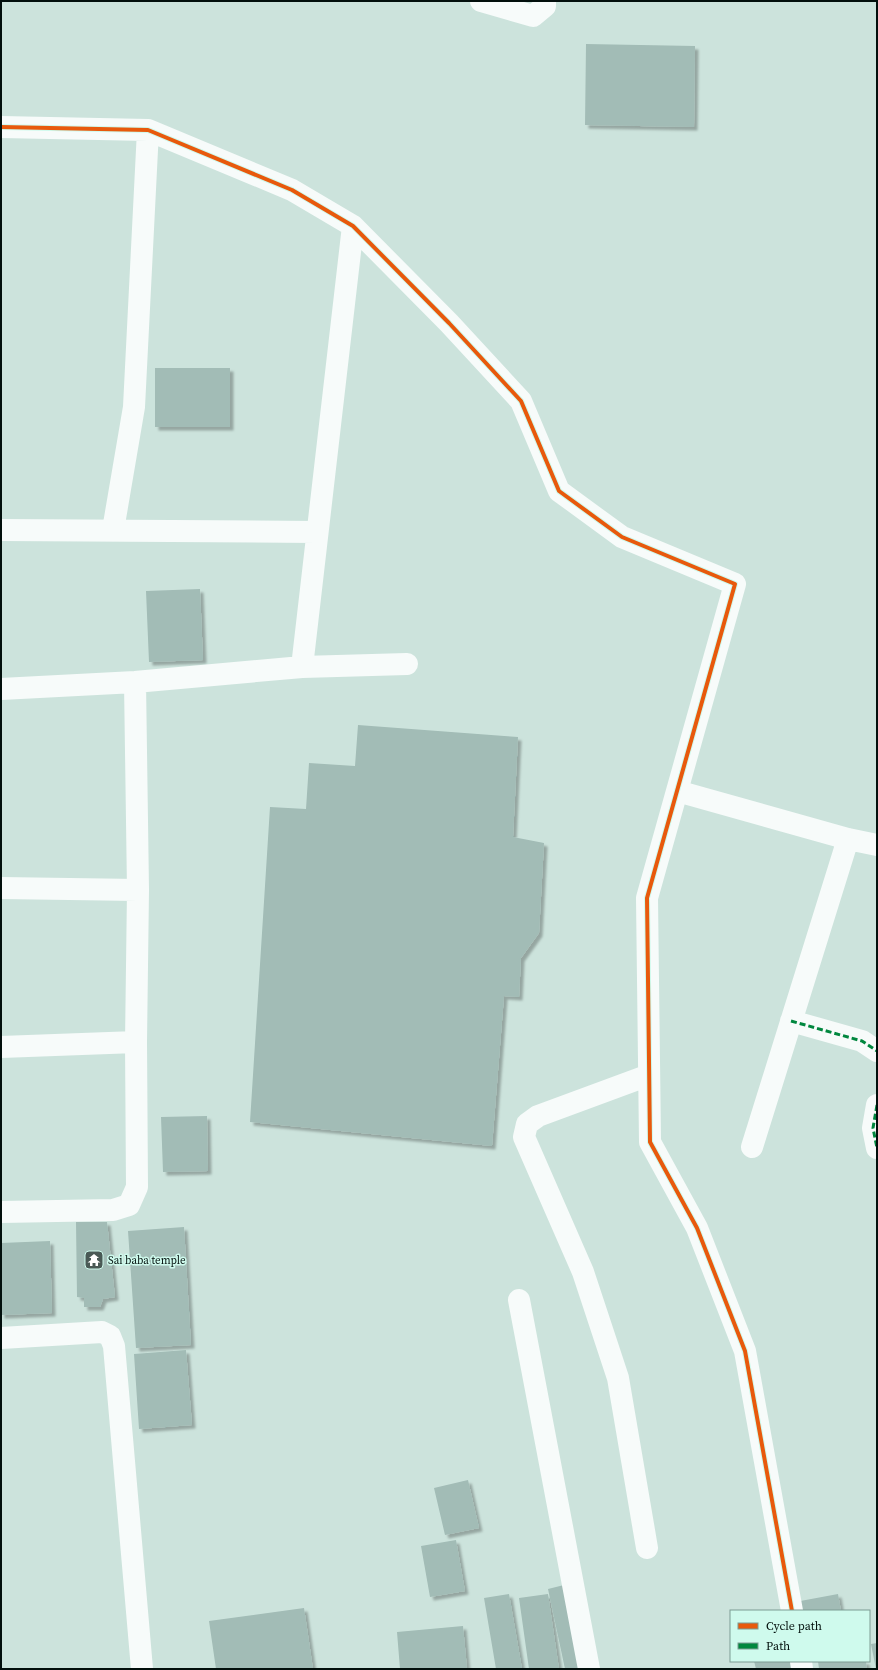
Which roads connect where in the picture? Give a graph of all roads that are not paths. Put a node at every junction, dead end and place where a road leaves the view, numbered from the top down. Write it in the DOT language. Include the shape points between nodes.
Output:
graph roads {
  1 [pos="481,1"];
  2 [pos="545,1"];
  3 [pos="1,127"];
  4 [pos="148,130"];
  5 [pos="353,226"];
  6 [pos="1,530"];
  7 [pos="113,530"];
  8 [pos="318,532"];
  9 [pos="407,664"];
  10 [pos="302,667"];
  11 [pos="135,682"];
  12 [pos="1,689"];
  13 [pos="677,790"];
  14 [pos="848,839"];
  15 [pos="877,845"];
  16 [pos="1,888"];
  17 [pos="138,890"];
  18 [pos="791,1021"];
  19 [pos="136,1042"];
  20 [pos="1,1048"];
  21 [pos="877,1051"];
  22 [pos="649,1075"];
  23 [pos="877,1105"];
  24 [pos="752,1147"];
  25 [pos="877,1148"];
  26 [pos="1,1212"];
  27 [pos="519,1300"];
  28 [pos="1,1338"];
  29 [pos="647,1548"];
  30 [pos="792,1610"];
  31 [pos="142,1669"];
  32 [pos="589,1669"];
  1 -- 2 [label="street" via="533,16 545,6"];
  3 -- 4 [label="street"];
  4 -- 5 [label="street" via="292,190"];
  4 -- 7 [label="street" via="134,407"];
  5 -- 8 [label="street"];
  5 -- 13 [label="street" via="449,323 521,401 559,492 622,536 735,584"];
  6 -- 7 [label="street"];
  7 -- 8 [label="street"];
  8 -- 10 [label="street"];
  9 -- 10 [label="street"];
  10 -- 11 [label="street"];
  11 -- 12 [label="street"];
  11 -- 17 [label="street"];
  13 -- 14 [label="street"];
  13 -- 22 [label="street" via="647,898"];
  14 -- 15 [label="street"];
  14 -- 18 [label="street"];
  16 -- 17 [label="street"];
  17 -- 19 [label="street"];
  18 -- 21 [label="street" via="862,1041"];
  18 -- 24 [label="street"];
  19 -- 20 [label="street"];
  19 -- 26 [label="street" via="136,1187 129,1204 113,1210"];
  22 -- 29 [label="street" via="538,1116 527,1124 524,1137 583,1272 618,1378"];
  22 -- 30 [label="street" via="650,1142 697,1228 745,1351"];
  23 -- 25 [label="street" via="873,1128"];
  27 -- 32 [label="street"];
  28 -- 31 [label="street" via="102,1332 110,1336 114,1346"];
}
